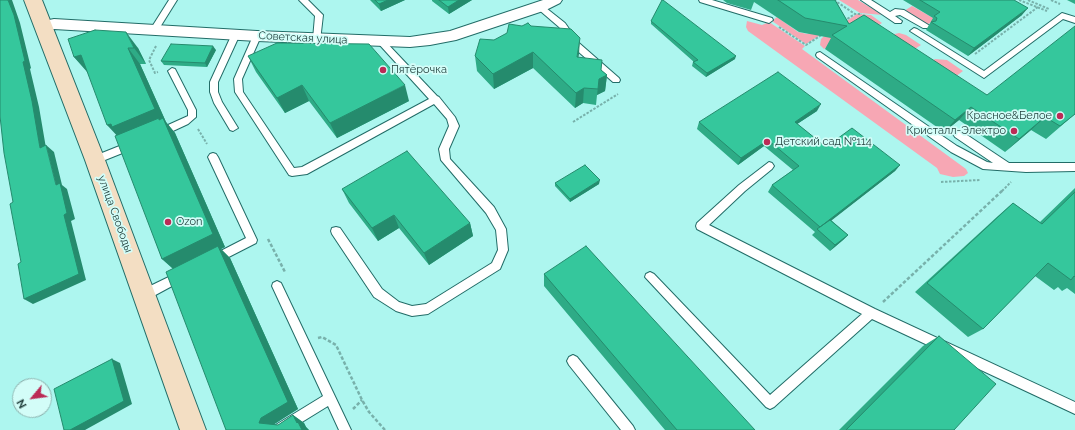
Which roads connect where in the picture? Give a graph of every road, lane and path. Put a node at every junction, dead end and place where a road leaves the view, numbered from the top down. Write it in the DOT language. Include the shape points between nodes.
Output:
graph roads {
  1 [pos="33,0"];
  2 [pos="173,0"];
  3 [pos="302,0"];
  4 [pos="555,0"];
  5 [pos="703,0"];
  6 [pos="834,0"];
  7 [pos="864,0"];
  8 [pos="1018,0"];
  9 [pos="1028,0"];
  10 [pos="832,6"];
  11 [pos="541,7"];
  12 [pos="1038,7"];
  13 [pos="890,16"];
  14 [pos="1063,16"];
  15 [pos="769,20"];
  16 [pos="1075,20"];
  17 [pos="898,21"];
  18 [pos="841,23"];
  19 [pos="44,26"];
  20 [pos="926,26"];
  21 [pos="914,31"];
  22 [pos="827,32"];
  23 [pos="236,34"];
  24 [pos="256,36"];
  25 [pos="156,37"];
  26 [pos="793,37"];
  27 [pos="317,38"];
  28 [pos="381,42"];
  29 [pos="820,54"];
  30 [pos="149,60"];
  31 [pos="964,63"];
  32 [pos="172,71"];
  33 [pos="616,80"];
  34 [pos="620,93"];
  35 [pos="436,99"];
  36 [pos="573,122"];
  37 [pos="233,128"];
  38 [pos="958,134"];
  39 [pos="212,157"];
  40 [pos="95,160"];
  41 [pos="769,166"];
  42 [pos="1007,167"];
  43 [pos="1075,167"];
  44 [pos="1026,168"];
  45 [pos="336,231"];
  46 [pos="276,255"];
  47 [pos="203,265"];
  48 [pos="188,272"];
  49 [pos="285,274"];
  50 [pos="650,278"];
  51 [pos="277,286"];
  52 [pos="144,295"];
  53 [pos="871,313"];
  54 [pos="304,344"];
  55 [pos="573,361"];
  56 [pos="330,398"];
  57 [pos="1075,408"];
  58 [pos="193,430"];
  59 [pos="278,430"];
  60 [pos="345,430"];
  61 [pos="385,430"];
  62 [pos="629,430"];
  1 -- 19 [label="street, улица Свободы"];
  2 -- 25 [label="lane"];
  3 -- 27 [label="lane" via="319,15"];
  4 -- 11 [label="street, Советская улица"];
  5 -- 15 [label="lane"];
  6 -- 10 [label="path"];
  6 -- 18 [label="path" via="855,14"];
  7 -- 13 [label="lane"];
  8 -- 12 [label="path"];
  9 -- 14 [label="path"];
  11 -- 28 [label="street, Советская улица" via="444,38"];
  11 -- 33 [label="lane" via="562,25 576,45"];
  12 -- 14 [label="path"];
  12 -- 31 [label="path"];
  13 -- 17 [label="lane"];
  13 -- 20 [label="lane" via="895,12 901,12"];
  14 -- 16 [label="lane"];
  14 -- 31 [label="lane" via="984,75"];
  19 -- 25 [label="street, Советская улица" via="54,24"];
  19 -- 40 [label="street, улица Свободы"];
  21 -- 31 [label="lane"];
  22 -- 26 [label="path" via="806,45"];
  23 -- 24 [label="street, Советская улица"];
  23 -- 25 [label="street, Советская улица"];
  23 -- 37 [label="lane" via="214,82 218,103"];
  24 -- 27 [label="street, Советская улица"];
  24 -- 35 [label="lane" via="238,79 239,92 292,172 304,171"];
  25 -- 30 [label="path"];
  27 -- 28 [label="street, Советская улица"];
  28 -- 35 [label="lane"];
  29 -- 42 [label="lane" via="954,149 986,166"];
  32 -- 40 [label="lane" via="192,110 192,117"];
  34 -- 36 [label="path"];
  35 -- 45 [label="lane" via="451,117 454,126 444,149 446,160 490,210 501,229 503,250 496,266 428,309 412,311 396,306 378,292"];
  38 -- 42 [label="lane"];
  39 -- 47 [label="lane" via="252,240"];
  40 -- 52 [label="street, улица Свободы"];
  41 -- 53 [label="lane" via="701,226"];
  42 -- 44 [label="lane"];
  43 -- 44 [label="lane"];
  44 -- 53 [label="path"];
  46 -- 49 [label="path"];
  48 -- 52 [label="lane"];
  50 -- 53 [label="lane" via="770,403"];
  51 -- 54 [label="lane"];
  52 -- 58 [label="street, улица Свободы"];
  53 -- 57 [label="lane"];
  54 -- 56 [label="lane"];
  54 -- 61 [label="path" via="322,337 336,345 366,406"];
  55 -- 62 [label="lane"];
  56 -- 59 [label="lane"];
  56 -- 60 [label="lane"];
}
